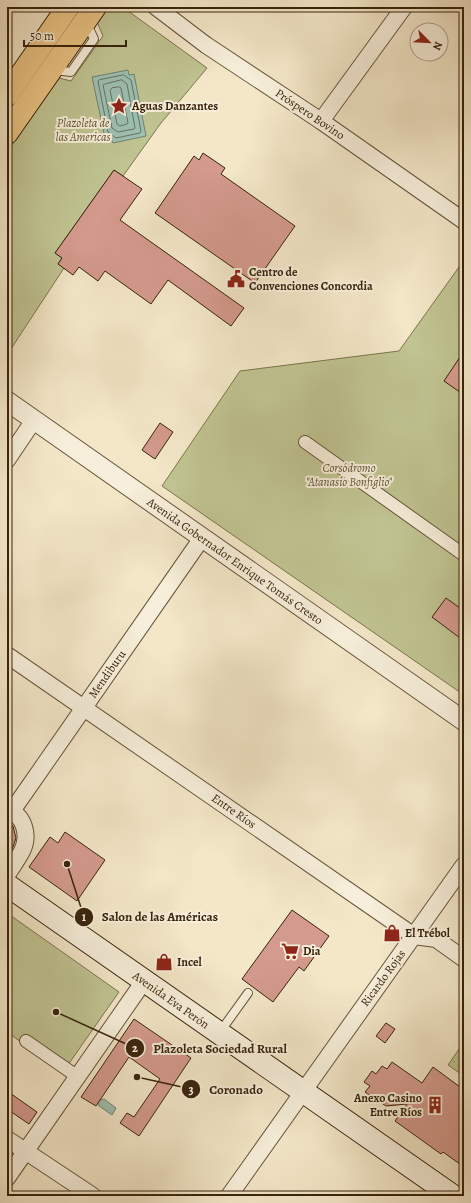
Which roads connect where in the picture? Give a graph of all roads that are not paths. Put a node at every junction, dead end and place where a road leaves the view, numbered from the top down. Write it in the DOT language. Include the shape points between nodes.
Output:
graph roads {
  1 [pos="68,7"];
  2 [pos="156,7"];
  3 [pos="404,7"];
  4 [pos="90,14"];
  5 [pos="7,95"];
  6 [pos="321,121"];
  7 [pos="7,132"];
  8 [pos="464,222"];
  9 [pos="7,401"];
  10 [pos="34,420"];
  11 [pos="305,442"];
  12 [pos="7,460"];
  13 [pos="202,538"];
  14 [pos="464,555"];
  15 [pos="7,655"];
  16 [pos="84,707"];
  17 [pos="464,721"];
  18 [pos="10,810"];
  19 [pos="464,865"];
  20 [pos="7,875"];
  21 [pos="7,885"];
  22 [pos="414,936"];
  23 [pos="464,958"];
  24 [pos="144,981"];
  25 [pos="248,993"];
  26 [pos="219,1033"];
  27 [pos="26,1041"];
  28 [pos="78,1077"];
  29 [pos="303,1091"];
  30 [pos="7,1139"];
  31 [pos="26,1151"];
  32 [pos="7,1178"];
  33 [pos="93,1196"];
  34 [pos="229,1196"];
  35 [pos="453,1196"];
  1 -- 5 [label="main road"];
  2 -- 6 [label="street, Próspero Bovino" via="206,44"];
  3 -- 6 [label="street"];
  4 -- 7 [label="main road"];
  6 -- 8 [label="street, Próspero Bovino"];
  9 -- 10 [label="street, Avenida Gobernador Enrique Tomás Cresto"];
  10 -- 12 [label="street"];
  10 -- 13 [label="street, Avenida Gobernador Enrique Tomás Cresto"];
  11 -- 14 [label="street"];
  13 -- 16 [label="street, Mendiburu"];
  13 -- 17 [label="street, Avenida Gobernador Enrique Tomás Cresto"];
  15 -- 16 [label="street, Entre Ríos"];
  16 -- 18 [label="street, Mendiburu"];
  16 -- 22 [label="street, Entre Ríos"];
  18 -- 20 [label="street, Mendiburu" via="23,822 26,833 23,849"];
  19 -- 22 [label="street, Ricardo Rojas"];
  21 -- 24 [label="main road, Avenida Eva Perón"];
  22 -- 23 [label="street, Entre Ríos" via="436,939"];
  22 -- 29 [label="street, Ricardo Rojas"];
  24 -- 26 [label="main road, Avenida Eva Perón"];
  24 -- 28 [label="street"];
  25 -- 26 [label="lane"];
  26 -- 29 [label="main road, Avenida Eva Perón"];
  27 -- 28 [label="street"];
  28 -- 31 [label="street"];
  29 -- 34 [label="street, Ricardo Rojas"];
  29 -- 35 [label="main road, Avenida Eva Perón"];
  30 -- 31 [label="street"];
  31 -- 32 [label="street"];
  31 -- 33 [label="street"];
}
